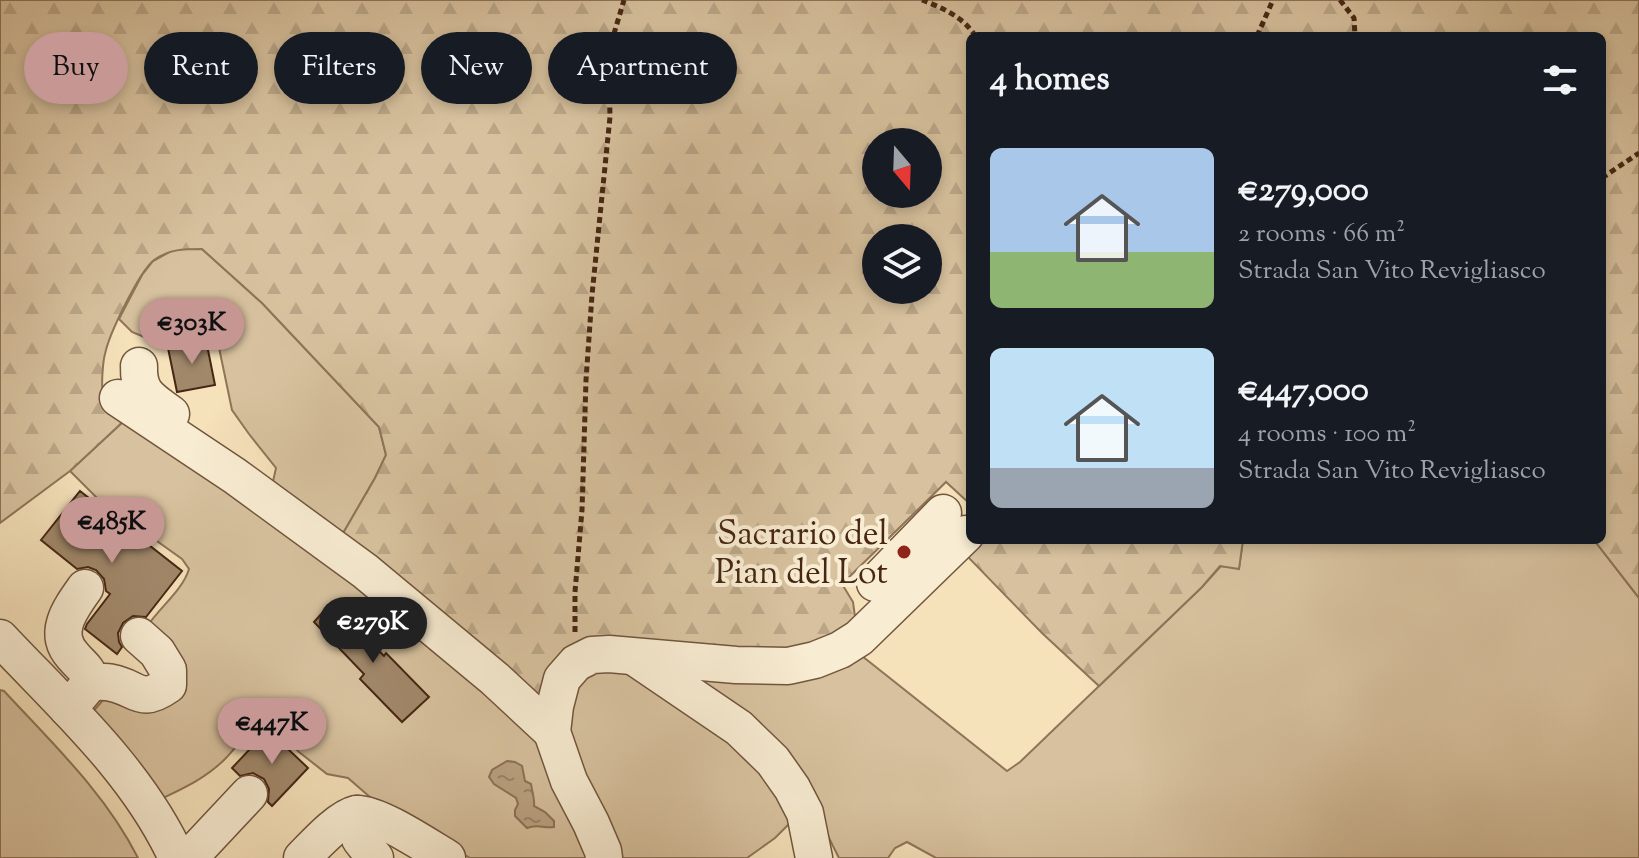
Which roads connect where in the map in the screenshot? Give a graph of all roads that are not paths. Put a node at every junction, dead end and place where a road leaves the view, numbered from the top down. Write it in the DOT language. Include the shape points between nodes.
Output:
graph roads {
  1 [pos="139,366"];
  2 [pos="118,398"];
  3 [pos="235,476"];
  4 [pos="875,583"];
  5 [pos="85,588"];
  6 [pos="139,636"];
  7 [pos="3,645"];
  8 [pos="635,657"];
  9 [pos="91,682"];
  10 [pos="68,709"];
  11 [pos="552,732"];
  12 [pos="249,794"];
  13 [pos="357,814"];
  14 [pos="177,858"];
  15 [pos="189,858"];
  16 [pos="302,858"];
  17 [pos="375,858"];
  18 [pos="447,858"];
  19 [pos="604,858"];
  20 [pos="814,858"];
  1 -- 3 [label="street" via="138,382 150,398 225,458"];
  2 -- 3 [label="street"];
  3 -- 11 [label="street" via="365,571"];
  4 -- 8 [label="street" via="955,523 859,638 840,650 788,666"];
  5 -- 9 [label="street" via="64,622 62,637"];
  6 -- 9 [label="street" via="168,670 168,685 146,695"];
  7 -- 10 [label="street"];
  8 -- 11 [label="street" via="592,655 576,663 562,679"];
  8 -- 20 [label="street" via="739,728 773,761 805,813"];
  9 -- 10 [label="street"];
  10 -- 14 [label="street" via="140,792"];
  11 -- 19 [label="street"];
  12 -- 15 [label="street"];
  13 -- 16 [label="street" via="325,834"];
  13 -- 17 [label="street" via="360,839"];
  13 -- 18 [label="street" via="374,816"];
}
